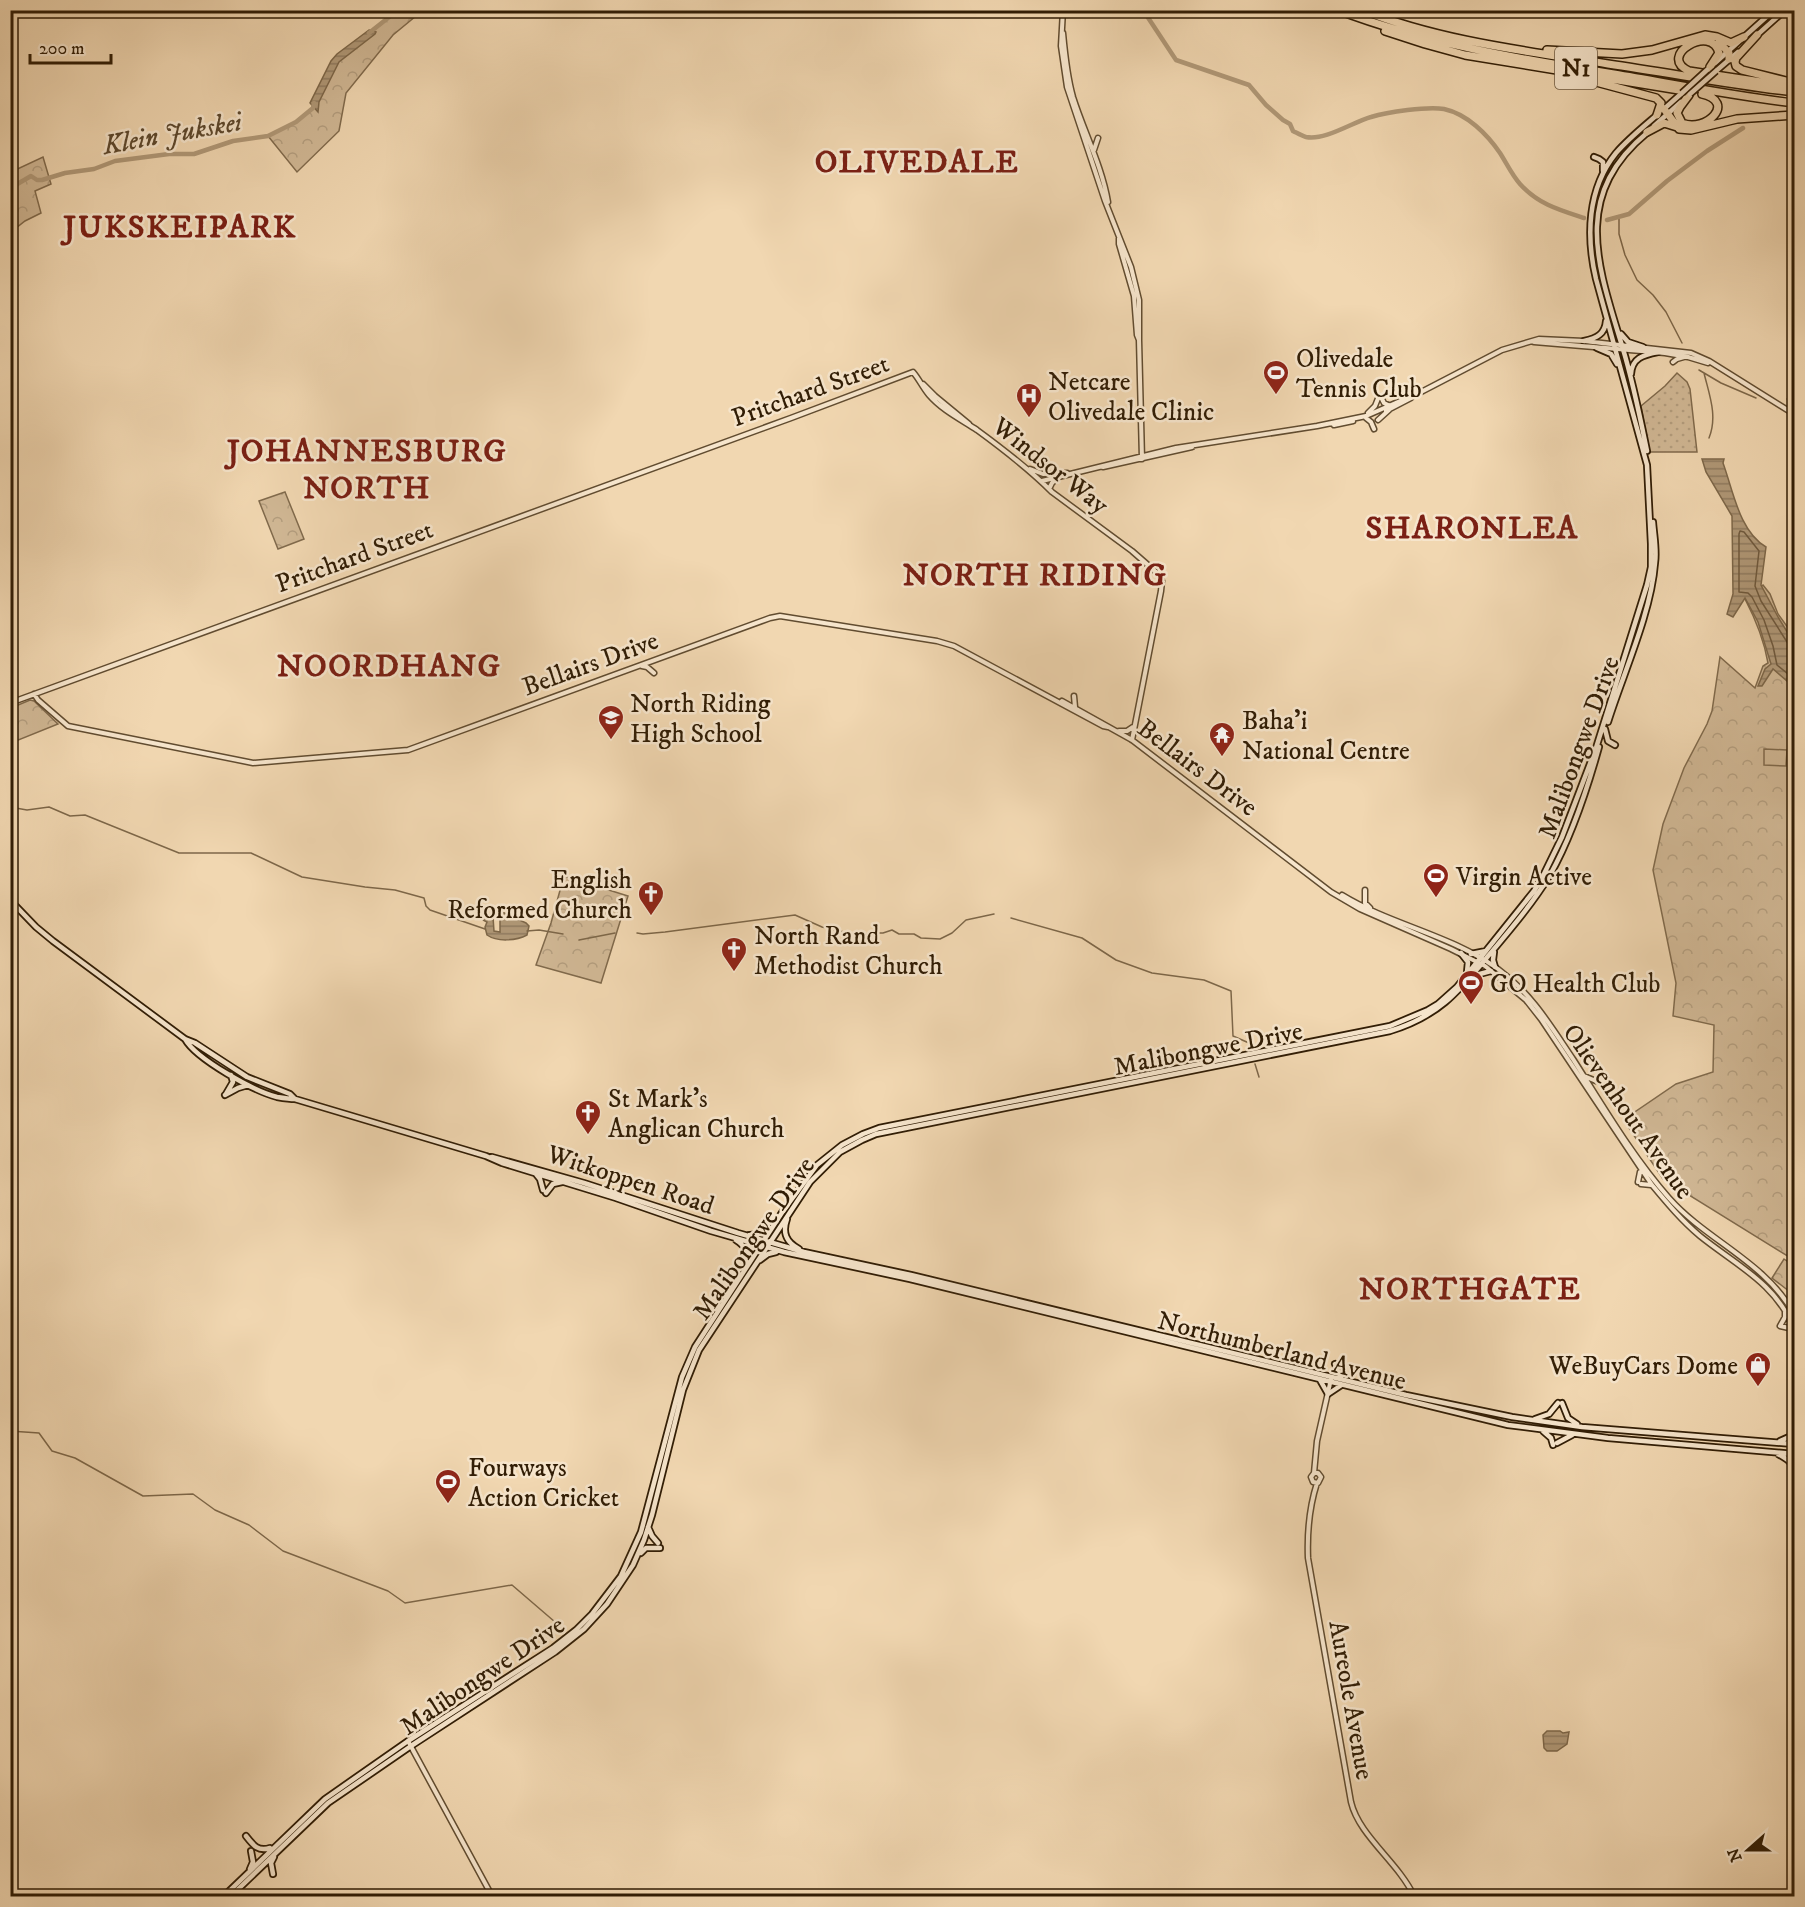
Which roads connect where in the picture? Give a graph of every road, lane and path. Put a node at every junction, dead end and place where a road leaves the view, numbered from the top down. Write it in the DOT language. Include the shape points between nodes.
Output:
graph roads {
  1 [pos="1063,10"];
  2 [pos="1338,10"];
  3 [pos="1362,10"];
  4 [pos="1785,10"];
  5 [pos="1773,11"];
  6 [pos="1361,19"];
  7 [pos="1062,27"];
  8 [pos="1757,35"];
  9 [pos="1712,36"];
  10 [pos="1744,37"];
  11 [pos="1521,50"];
  12 [pos="1728,55"];
  13 [pos="1711,70"];
  14 [pos="1554,71"];
  15 [pos="1794,82"];
  16 [pos="1794,87"];
  17 [pos="1794,92"];
  18 [pos="1687,94"];
  19 [pos="1794,103"];
  20 [pos="1665,112"];
  21 [pos="1657,115"];
  22 [pos="1794,115"];
  23 [pos="1680,129"];
  24 [pos="1086,131"];
  25 [pos="1647,132"];
  26 [pos="1094,154"];
  27 [pos="1594,157"];
  28 [pos="1602,179"];
  29 [pos="1108,205"];
  30 [pos="1119,238"];
  31 [pos="1133,276"];
  32 [pos="1140,281"];
  33 [pos="1142,287"];
  34 [pos="1138,294"];
  35 [pos="1608,294"];
  36 [pos="1606,316"];
  37 [pos="1140,340"];
  38 [pos="1584,340"];
  39 [pos="1530,342"];
  40 [pos="1616,347"];
  41 [pos="1622,347"];
  42 [pos="1643,347"];
  43 [pos="1597,348"];
  44 [pos="1658,352"];
  45 [pos="1665,353"];
  46 [pos="1688,357"];
  47 [pos="1717,366"];
  48 [pos="913,372"];
  49 [pos="1623,378"];
  50 [pos="1630,379"];
  51 [pos="1391,407"];
  52 [pos="1794,414"];
  53 [pos="1341,416"];
  54 [pos="1366,417"];
  55 [pos="1378,420"];
  56 [pos="1336,422"];
  57 [pos="1374,429"];
  58 [pos="1247,437"];
  59 [pos="1141,439"];
  60 [pos="1199,445"];
  61 [pos="1142,446"];
  62 [pos="1156,453"];
  63 [pos="1142,458"];
  64 [pos="1123,460"];
  65 [pos="1024,466"];
  66 [pos="1094,468"];
  67 [pos="1071,474"];
  68 [pos="1059,476"];
  69 [pos="1042,481"];
  70 [pos="1049,489"];
  71 [pos="640,666"];
  72 [pos="654,673"];
  73 [pos="34,694"];
  74 [pos="1074,696"];
  75 [pos="1053,698"];
  76 [pos="10,703"];
  77 [pos="1075,707"];
  78 [pos="1135,725"];
  79 [pos="1108,727"];
  80 [pos="1605,729"];
  81 [pos="1115,730"];
  82 [pos="1132,740"];
  83 [pos="1599,750"];
  84 [pos="1322,884"];
  85 [pos="1365,890"];
  86 [pos="10,900"];
  87 [pos="1372,910"];
  88 [pos="1494,950"];
  89 [pos="1486,951"];
  90 [pos="1461,953"];
  91 [pos="1472,954"];
  92 [pos="1481,961"];
  93 [pos="1493,969"];
  94 [pos="1467,983"];
  95 [pos="1457,987"];
  96 [pos="185,1039"];
  97 [pos="231,1075"];
  98 [pos="1583,1075"];
  99 [pos="1607,1080"];
  100 [pos="248,1085"];
  101 [pos="295,1099"];
  102 [pos="486,1156"];
  103 [pos="1640,1170"];
  104 [pos="536,1173"];
  105 [pos="564,1182"];
  106 [pos="1652,1185"];
  107 [pos="792,1208"];
  108 [pos="666,1213"];
  109 [pos="777,1221"];
  110 [pos="738,1233"];
  111 [pos="727,1235"];
  112 [pos="765,1244"];
  113 [pos="784,1252"];
  114 [pos="804,1252"];
  115 [pos="747,1271"];
  116 [pos="1784,1309"];
  117 [pos="1794,1314"];
  118 [pos="1794,1331"];
  119 [pos="1335,1364"];
  120 [pos="1332,1376"];
  121 [pos="1342,1378"];
  122 [pos="1320,1380"];
  123 [pos="1331,1383"];
  124 [pos="1342,1385"];
  125 [pos="681,1389"];
  126 [pos="1328,1394"];
  127 [pos="1529,1420"];
  128 [pos="1582,1427"];
  129 [pos="1543,1431"];
  130 [pos="1794,1433"];
  131 [pos="1575,1434"];
  132 [pos="1774,1442"];
  133 [pos="1794,1444"];
  134 [pos="1775,1452"];
  135 [pos="1794,1454"];
  136 [pos="1316,1473"];
  137 [pos="1794,1475"];
  138 [pos="1315,1483"];
  139 [pos="1794,1484"];
  140 [pos="648,1527"];
  141 [pos="638,1556"];
  142 [pos="571,1637"];
  143 [pos="410,1743"];
  144 [pos="246,1836"];
  145 [pos="277,1848"];
  146 [pos="251,1851"];
  147 [pos="249,1871"];
  148 [pos="255,1873"];
  149 [pos="265,1873"];
  150 [pos="273,1874"];
  151 [pos="224,1896"];
  152 [pos="231,1896"];
  153 [pos="492,1896"];
  154 [pos="1414,1896"];
  1 -- 7 [label="street"];
  2 -- 6 [label="highway, N1"];
  3 -- 11 [label="highway, N1" via="1419,28"];
  4 -- 8 [label="main road, Malibongwe Drive"];
  5 -- 10 [label="main road, Malibongwe Drive"];
  6 -- 14 [label="highway" via="1445,50"];
  6 -- 19 [label="highway, N1" via="1473,50"];
  7 -- 24 [label="street" via="1069,81"];
  7 -- 29 [label="street" via="1067,87"];
  8 -- 12 [label="main road, Malibongwe Drive"];
  8 -- 15 [label="highway" via="1736,58 1736,66"];
  9 -- 10 [label="highway" via="1731,44"];
  9 -- 11 [label="highway" via="1622,54"];
  9 -- 12 [label="highway"];
  10 -- 12 [label="main road, Malibongwe Drive"];
  11 -- 17 [label="highway, N1"];
  12 -- 13 [label="main road, Malibongwe Drive"];
  13 -- 16 [label="highway" via="1719,53 1712,42 1694,43 1680,51 1680,64 1689,71"];
  13 -- 18 [label="main road, Malibongwe Drive, bridge"];
  13 -- 18 [label="main road, Malibongwe Drive, bridge"];
  14 -- 18 [label="highway" via="1710,96 1717,104 1715,116 1698,124 1682,123 1677,111"];
  14 -- 21 [label="highway" via="1656,99 1661,104"];
  18 -- 20 [label="main road, Malibongwe Drive"];
  20 -- 21 [label="main road, Malibongwe Drive"];
  20 -- 23 [label="highway"];
  20 -- 25 [label="main road, Malibongwe Drive"];
  21 -- 28 [label="main road, Malibongwe Drive" via="1617,153"];
  22 -- 23 [label="highway" via="1737,119 1697,130"];
  23 -- 25 [label="highway" via="1664,123"];
  24 -- 26 [label="street"];
  24 -- 26 [label="street" via="1099,138"];
  25 -- 35 [label="main road, Malibongwe Drive" via="1616,164 1601,198 1597,250"];
  26 -- 29 [label="street"];
  27 -- 28 [label="main road" via="1603,162"];
  28 -- 36 [label="main road, Malibongwe Drive" via="1591,212 1589,241"];
  29 -- 30 [label="street"];
  30 -- 31 [label="street"];
  30 -- 37 [label="street"];
  31 -- 32 [label="street"];
  31 -- 34 [label="street"];
  33 -- 34 [label="street"];
  34 -- 37 [label="street"];
  35 -- 41 [label="main road, Malibongwe Drive"];
  35 -- 42 [label="main road" via="1623,338"];
  36 -- 38 [label="main road" via="1602,333"];
  36 -- 40 [label="main road, Malibongwe Drive"];
  37 -- 59 [label="street"];
  38 -- 39 [label="street" via="1552,338"];
  38 -- 40 [label="street"];
  39 -- 43 [label="street"];
  39 -- 51 [label="street" via="1502,350"];
  40 -- 41 [label="street"];
  40 -- 43 [label="street"];
  40 -- 49 [label="main road, Malibongwe Drive"];
  41 -- 42 [label="street"];
  41 -- 44 [label="street"];
  41 -- 50 [label="main road, Malibongwe Drive"];
  42 -- 47 [label="street" via="1691,353"];
  43 -- 49 [label="main road" via="1613,356"];
  44 -- 45 [label="street"];
  44 -- 50 [label="main road" via="1638,358 1632,365"];
  45 -- 46 [label="street"];
  45 -- 46 [label="street" via="1673,362"];
  46 -- 47 [label="street"];
  47 -- 52 [label="street"];
  48 -- 65 [label="street, Windsor Way" via="938,399"];
  48 -- 73 [label="street, Pritchard Street"];
  49 -- 89 [label="main road, Malibongwe Drive" via="1647,465 1649,576 1596,748 1562,837 1534,891"];
  50 -- 80 [label="main road, Malibongwe Drive" via="1649,464 1655,564 1648,603"];
  51 -- 54 [label="street"];
  51 -- 54 [label="street" via="1380,396"];
  51 -- 55 [label="street"];
  53 -- 56 [label="street"];
  54 -- 56 [label="street"];
  54 -- 57 [label="street"];
  54 -- 58 [label="street" via="1338,425"];
  56 -- 58 [label="street"];
  58 -- 60 [label="street"];
  59 -- 61 [label="street"];
  59 -- 64 [label="street" via="1136,454"];
  60 -- 62 [label="street"];
  60 -- 63 [label="street"];
  61 -- 62 [label="street" via="1146,453"];
  61 -- 63 [label="street"];
  62 -- 63 [label="street"];
  63 -- 64 [label="street"];
  63 -- 66 [label="street"];
  64 -- 66 [label="street"];
  65 -- 67 [label="street" via="1043,474"];
  65 -- 69 [label="street, Windsor Way"];
  66 -- 67 [label="street"];
  67 -- 68 [label="street"];
  68 -- 69 [label="street"];
  68 -- 70 [label="street"];
  69 -- 70 [label="street, Windsor Way"];
  70 -- 78 [label="street, Windsor Way" via="1146,564 1162,581"];
  71 -- 72 [label="street"];
  71 -- 73 [label="street, Bellairs Drive" via="411,750 253,763 68,726"];
  71 -- 75 [label="street, Bellairs Drive" via="780,616 949,644"];
  73 -- 76 [label="street, Pritchard Street"];
  74 -- 77 [label="street"];
  75 -- 77 [label="street, Bellairs Drive"];
  75 -- 79 [label="street, Bellairs Drive"];
  77 -- 79 [label="street, Bellairs Drive"];
  78 -- 81 [label="street" via="1127,731"];
  78 -- 82 [label="street"];
  79 -- 81 [label="street, Bellairs Drive"];
  80 -- 83 [label="main road, Malibongwe Drive"];
  80 -- 83 [label="main road" via="1608,741 1614,745"];
  81 -- 82 [label="street, Bellairs Drive"];
  82 -- 84 [label="street, Bellairs Drive"];
  83 -- 88 [label="main road, Malibongwe Drive" via="1573,824 1550,874"];
  84 -- 87 [label="street, Bellairs Drive"];
  84 -- 90 [label="street, Bellairs Drive" via="1360,909"];
  85 -- 87 [label="street" via="1365,903"];
  86 -- 96 [label="main road, Witkoppen Road" via="43,933"];
  87 -- 91 [label="street, Bellairs Drive"];
  88 -- 92 [label="main road, Malibongwe Drive"];
  88 -- 93 [label="main road"];
  89 -- 91 [label="main road"];
  89 -- 92 [label="main road, Malibongwe Drive"];
  90 -- 92 [label="street, Bellairs Drive"];
  90 -- 95 [label="main road" via="1469,969"];
  91 -- 92 [label="street, Bellairs Drive"];
  92 -- 93 [label="street, Olievenhout Avenue"];
  92 -- 94 [label="main road, Malibongwe Drive"];
  92 -- 95 [label="main road, Malibongwe Drive"];
  93 -- 94 [label="main road" via="1478,973"];
  93 -- 98 [label="street, Olievenhout Avenue" via="1538,1006"];
  93 -- 103 [label="street, Olievenhout Avenue" via="1541,1019"];
  94 -- 107 [label="main road, Malibongwe Drive" via="1432,1013 1390,1031 876,1134 832,1158"];
  95 -- 109 [label="main road, Malibongwe Drive" via="1438,1004 1390,1026 879,1128 842,1145 817,1165"];
  96 -- 97 [label="main road, Witkoppen Road"];
  96 -- 101 [label="main road, Witkoppen Road" via="247,1077"];
  97 -- 100 [label="main road, Witkoppen Road"];
  97 -- 100 [label="main road" via="233,1082 226,1095"];
  98 -- 99 [label="street" via="1596,1081"];
  98 -- 117 [label="street, Olievenhout Avenue" via="1669,1198 1703,1230 1760,1271 1786,1299"];
  100 -- 101 [label="main road, Witkoppen Road" via="276,1097"];
  101 -- 102 [label="main road, Witkoppen Road"];
  102 -- 104 [label="main road, Witkoppen Road"];
  102 -- 108 [label="main road, Witkoppen Road"];
  103 -- 106 [label="street, Olievenhout Avenue"];
  103 -- 106 [label="street" via="1639,1183"];
  104 -- 105 [label="main road, Witkoppen Road"];
  104 -- 105 [label="main road" via="545,1192 553,1184"];
  105 -- 108 [label="main road, Witkoppen Road"];
  106 -- 116 [label="street, Olievenhout Avenue" via="1700,1235 1757,1276"];
  107 -- 112 [label="main road, Malibongwe Drive"];
  107 -- 114 [label="main road" via="784,1232 790,1243"];
  108 -- 110 [label="main road, Witkoppen Road"];
  108 -- 111 [label="main road, Witkoppen Road"];
  109 -- 110 [label="main road" via="760,1234"];
  109 -- 112 [label="main road, Malibongwe Drive"];
  110 -- 112 [label="main road, Witkoppen Road"];
  111 -- 112 [label="main road, Witkoppen Road"];
  111 -- 115 [label="main road" via="745,1247"];
  112 -- 113 [label="main road, Northumberland Avenue"];
  112 -- 114 [label="main road, Northumberland Avenue"];
  112 -- 115 [label="main road, Malibongwe Drive"];
  113 -- 115 [label="main road" via="768,1254"];
  113 -- 122 [label="main road, Northumberland Avenue" via="910,1279"];
  114 -- 120 [label="main road, Northumberland Avenue"];
  115 -- 125 [label="main road, Malibongwe Drive" via="695,1347 683,1372"];
  116 -- 118 [label="street, Olievenhout Avenue"];
  116 -- 118 [label="street" via="1780,1326"];
  119 -- 121 [label="main road"];
  120 -- 121 [label="main road, Northumberland Avenue"];
  120 -- 123 [label="street, Aureole Avenue"];
  121 -- 127 [label="main road, Northumberland Avenue"];
  122 -- 123 [label="main road, Northumberland Avenue"];
  122 -- 126 [label="main road"];
  123 -- 124 [label="main road, Northumberland Avenue"];
  123 -- 126 [label="street, Aureole Avenue"];
  124 -- 126 [label="main road"];
  124 -- 129 [label="main road, Northumberland Avenue"];
  125 -- 140 [label="main road, Malibongwe Drive"];
  125 -- 142 [label="main road, Malibongwe Drive" via="639,1539 621,1576"];
  126 -- 136 [label="street, Aureole Avenue" via="1317,1441"];
  127 -- 128 [label="main road, Northumberland Avenue"];
  127 -- 128 [label="main road" via="1545,1416 1560,1403 1568,1418"];
  128 -- 132 [label="main road, Northumberland Avenue"];
  129 -- 131 [label="main road, Northumberland Avenue"];
  129 -- 131 [label="main road" via="1555,1444"];
  130 -- 132 [label="main road"];
  131 -- 134 [label="main road, Northumberland Avenue"];
  132 -- 133 [label="main road, Northumberland Avenue"];
  134 -- 135 [label="main road, Northumberland Avenue"];
  134 -- 137 [label="main road" via="1790,1462"];
  136 -- 138 [label="street, Aureole Avenue" via="1311,1477"];
  136 -- 138 [label="street, Aureole Avenue" via="1321,1478"];
  137 -- 139 [label="main road"];
  138 -- 154 [label="street, Aureole Avenue" via="1308,1558 1353,1810"];
  140 -- 141 [label="main road, Malibongwe Drive"];
  140 -- 141 [label="main road" via="659,1546 646,1548"];
  141 -- 142 [label="main road, Malibongwe Drive" via="607,1604"];
  142 -- 143 [label="main road, Malibongwe Drive"];
  143 -- 145 [label="main road, Malibongwe Drive" via="333,1799"];
  143 -- 153 [label="street"];
  144 -- 145 [label="main road" via="258,1849"];
  145 -- 147 [label="main road, Malibongwe Drive"];
  145 -- 148 [label="main road, Malibongwe Drive"];
  145 -- 150 [label="main road" via="271,1863"];
  146 -- 147 [label="main road" via="253,1862"];
  147 -- 151 [label="main road, Malibongwe Drive"];
  148 -- 149 [label="main road"];
  148 -- 152 [label="main road, Malibongwe Drive"];
}
